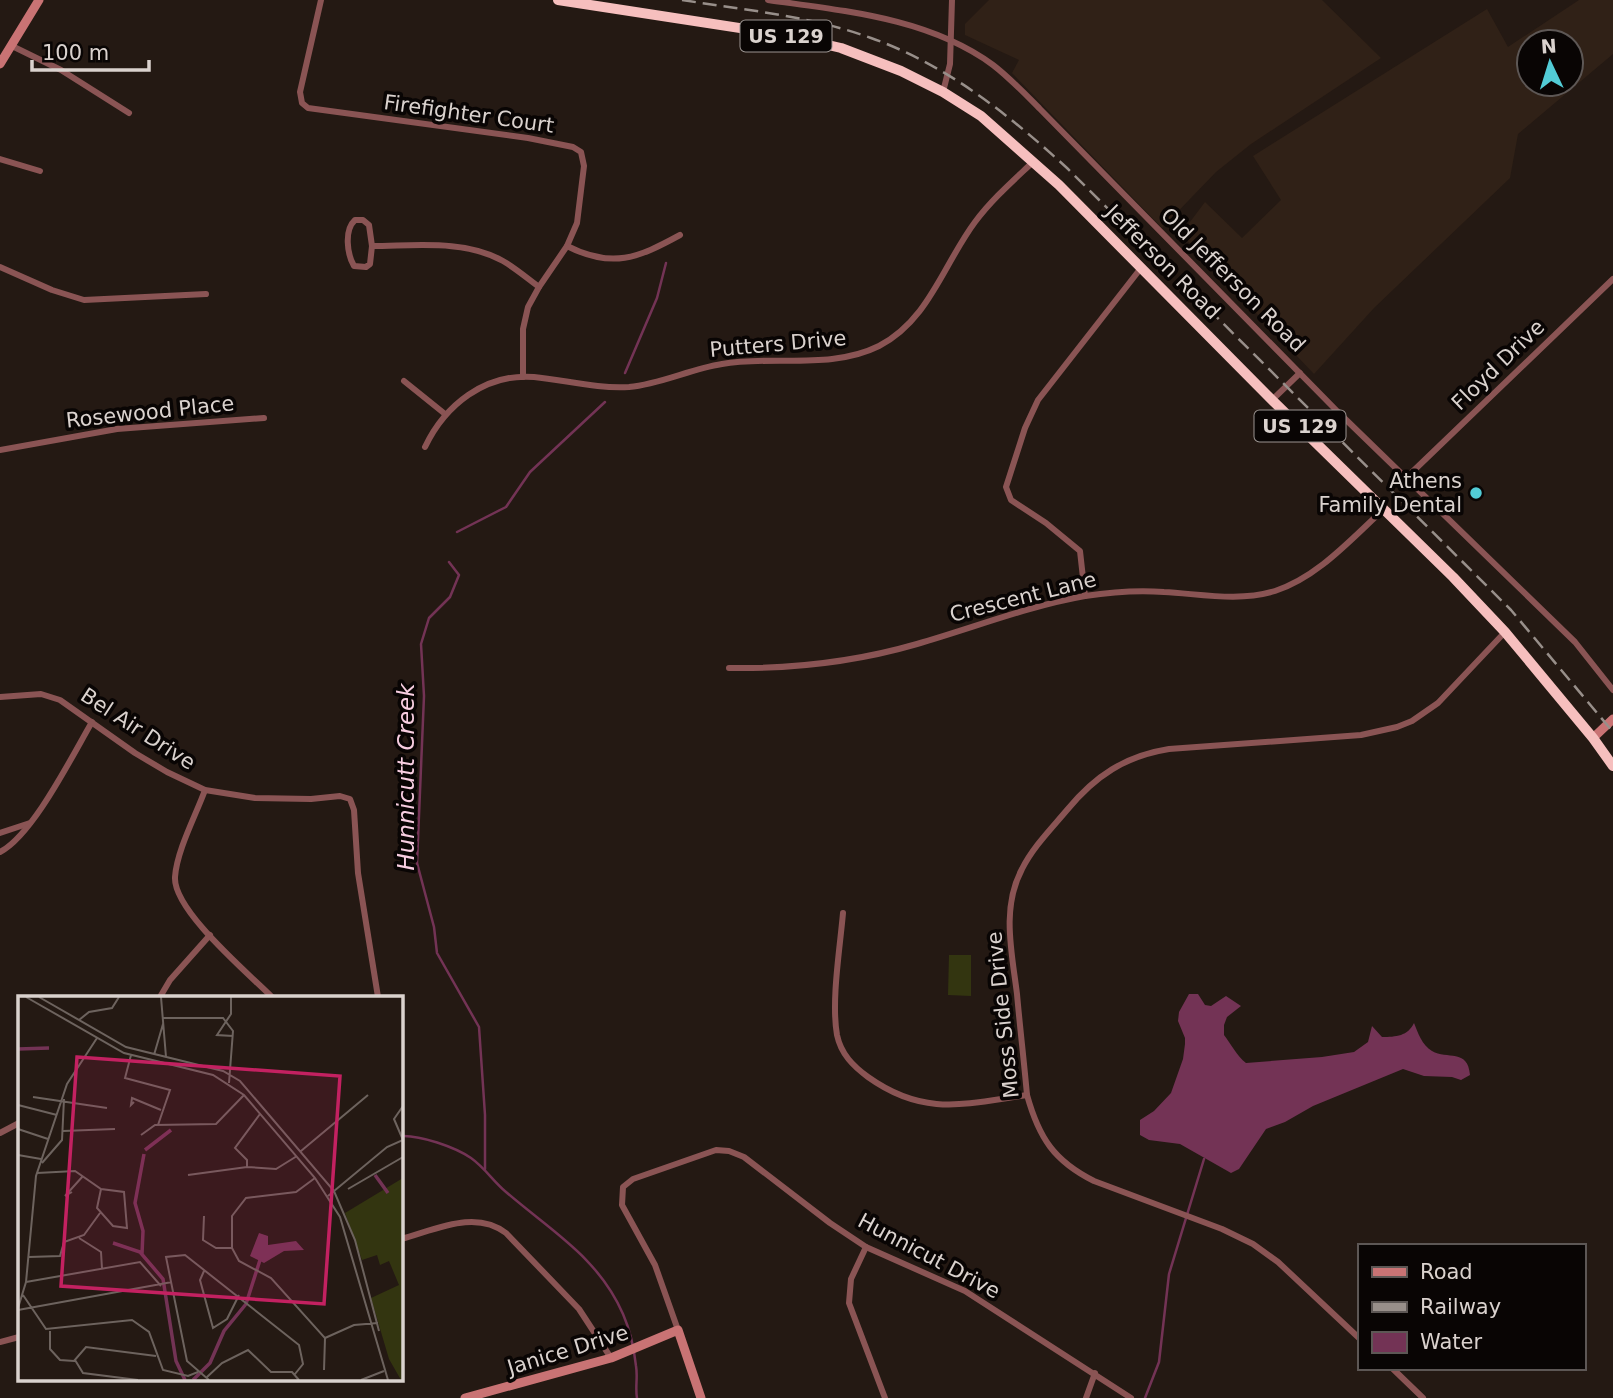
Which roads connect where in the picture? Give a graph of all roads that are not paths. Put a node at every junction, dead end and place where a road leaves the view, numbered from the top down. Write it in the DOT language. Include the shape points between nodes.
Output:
graph roads {
  1 [pos="39,0"];
  2 [pos="321,0"];
  3 [pos="558,0"];
  4 [pos="768,0"];
  5 [pos="952,0"];
  6 [pos="951,42"];
  7 [pos="12,46"];
  8 [pos="0,64"];
  9 [pos="943,92"];
  10 [pos="129,113"];
  11 [pos="0,159"];
  12 [pos="1034,161"];
  13 [pos="40,171"];
  14 [pos="680,235"];
  15 [pos="372,246"];
  16 [pos="567,246"];
  17 [pos="0,267"];
  18 [pos="1141,268"];
  19 [pos="1613,279"];
  20 [pos="539,287"];
  21 [pos="206,294"];
  22 [pos="1300,373"];
  23 [pos="523,377"];
  24 [pos="404,381"];
  25 [pos="1272,400"];
  26 [pos="445,414"];
  27 [pos="264,418"];
  28 [pos="425,447"];
  29 [pos="0,450"];
  30 [pos="1407,477"];
  31 [pos="1384,509"];
  32 [pos="1085,596"];
  33 [pos="1505,632"];
  34 [pos="729,668"];
  35 [pos="1613,690"];
  36 [pos="0,697"];
  37 [pos="1613,719"];
  38 [pos="92,722"];
  39 [pos="1593,738"];
  40 [pos="1613,766"];
  41 [pos="205,790"];
  42 [pos="32,822"];
  43 [pos="0,834"];
  44 [pos="0,852"];
  45 [pos="843,912"];
  46 [pos="210,935"];
  47 [pos="161,996"];
  48 [pos="270,996"];
  49 [pos="378,996"];
  50 [pos="1027,1095"];
  51 [pos="18,1124"];
  52 [pos="0,1133"];
  53 [pos="402,1239"];
  54 [pos="866,1247"];
  55 [pos="678,1330"];
  56 [pos="18,1337"];
  57 [pos="1358,1337"];
  58 [pos="0,1342"];
  59 [pos="611,1359"];
  60 [pos="1394,1370"];
  61 [pos="1095,1373"];
  62 [pos="465,1398"];
  63 [pos="701,1398"];
  64 [pos="885,1398"];
  65 [pos="1086,1398"];
  66 [pos="1131,1398"];
  67 [pos="1423,1398"];
  1 -- 7 [label="street"];
  2 -- 16 [label="street, Firefighter Court" via="300,92 302,103 320,111 528,138 578,149 584,161 579,211"];
  3 -- 9 [label="highway, Jefferson Road / US 129" via="811,41 871,58"];
  4 -- 6 [label="street, Old Jefferson Road" via="899,22"];
  5 -- 6 [label="street"];
  6 -- 9 [label="street"];
  6 -- 22 [label="street, Old Jefferson Road" via="1005,75"];
  7 -- 8 [label="street"];
  7 -- 10 [label="street" via="61,70"];
  9 -- 12 [label="highway, Jefferson Road / US 129" via="981,116"];
  11 -- 13 [label="street"];
  12 -- 18 [label="highway, Jefferson Road / US 129"];
  12 -- 23 [label="street, Putters Drive" via="974,223 918,315 893,338 866,352 839,358 730,363 627,387"];
  14 -- 16 [label="street" via="648,252 618,259 594,257"];
  15 -- 15 [label="street" via="367,222 352,223 348,233 354,266 370,264"];
  15 -- 20 [label="street" via="477,250 503,261"];
  16 -- 20 [label="street, Firefighter Court"];
  17 -- 21 [label="street" via="84,300"];
  18 -- 25 [label="highway, Jefferson Road / US 129"];
  18 -- 32 [label="street" via="1043,393 1025,428 1006,486 1012,500 1080,551"];
  19 -- 30 [label="street, Floyd Drive"];
  20 -- 23 [label="street, Firefighter Court" via="523,329"];
  22 -- 25 [label="street"];
  22 -- 30 [label="street, Old Jefferson Road"];
  23 -- 26 [label="street, Putters Drive" via="478,389"];
  24 -- 26 [label="street"];
  25 -- 31 [label="highway, Jefferson Road / US 129"];
  26 -- 28 [label="street, Putters Drive"];
  27 -- 29 [label="street, Rosewood Place" via="117,429"];
  30 -- 35 [label="street, Old Jefferson Road" via="1575,642"];
  31 -- 32 [label="street, Crescent Lane" via="1312,573 1264,594 1231,597 1140,591"];
  31 -- 33 [label="highway, Jefferson Road / US 129"];
  32 -- 34 [label="street, Crescent Lane" via="914,645 846,659 795,668"];
  33 -- 39 [label="highway, Jefferson Road / US 129"];
  33 -- 50 [label="street, Moss Side Drive" via="1438,703 1397,727 1149,752 1119,763 1090,784 1034,850 1012,898 1009,930"];
  36 -- 38 [label="street, Bel Air Drive" via="47,695"];
  37 -- 39 [label="street"];
  38 -- 41 [label="street, Bel Air Drive" via="146,759"];
  38 -- 42 [label="street"];
  39 -- 40 [label="highway, Jefferson Road / US 129"];
  41 -- 46 [label="street" via="175,881 185,908"];
  41 -- 49 [label="street, Bel Air Drive" via="255,798 350,799"];
  42 -- 43 [label="street"];
  42 -- 44 [label="street"];
  45 -- 50 [label="street" via="836,1024 841,1049 849,1061 888,1090 930,1104 952,1106"];
  46 -- 47 [label="street"];
  46 -- 48 [label="street"];
  50 -- 57 [label="street, Moss Side Drive" via="1040,1134 1076,1172 1253,1244"];
  51 -- 52 [label="street"];
  53 -- 59 [label="street" via="469,1221 496,1226 579,1309"];
  54 -- 55 [label="street, Hunnicut Drive" via="734,1152 707,1153 633,1180 622,1188 622,1205 655,1265"];
  54 -- 61 [label="street, Hunnicut Drive" via="965,1291"];
  54 -- 64 [label="street" via="851,1279 849,1303"];
  55 -- 59 [label="street, Janice Drive"];
  55 -- 63 [label="street"];
  56 -- 58 [label="street"];
  59 -- 62 [label="street, Janice Drive"];
  60 -- 67 [label="street"];
  61 -- 65 [label="street"];
  61 -- 66 [label="street, Hunnicut Drive"];
}
